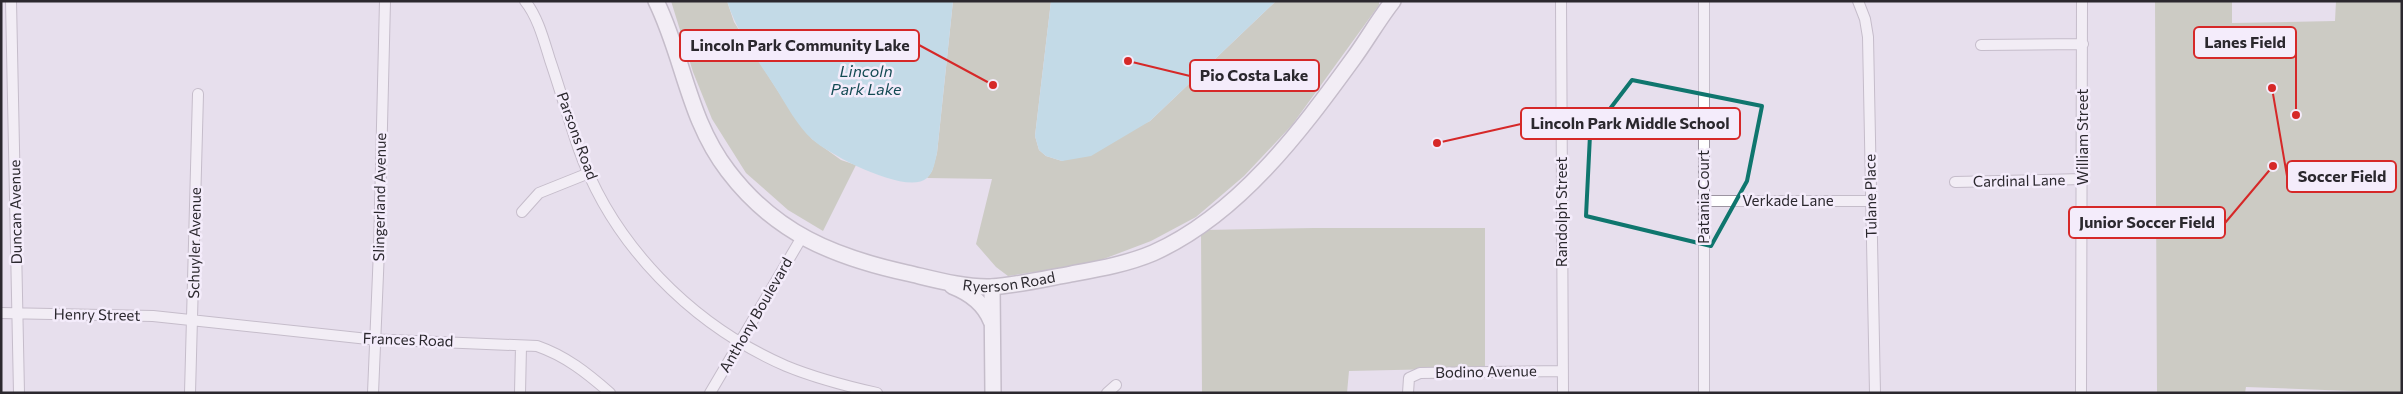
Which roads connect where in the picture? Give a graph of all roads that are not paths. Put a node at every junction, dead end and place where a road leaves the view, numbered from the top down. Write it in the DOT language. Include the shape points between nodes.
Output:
graph roads {
  1 [pos="11,1"];
  2 [pos="385,1"];
  3 [pos="525,1"];
  4 [pos="656,1"];
  5 [pos="1393,1"];
  6 [pos="1561,1"];
  7 [pos="1704,1"];
  8 [pos="1858,1"];
  9 [pos="2082,1"];
  10 [pos="2083,44"];
  11 [pos="1981,45"];
  12 [pos="198,94"];
  13 [pos="589,174"];
  14 [pos="2083,179"];
  15 [pos="1955,182"];
  16 [pos="1704,201"];
  17 [pos="1871,201"];
  18 [pos="522,212"];
  19 [pos="802,237"];
  20 [pos="915,274"];
  21 [pos="992,287"];
  22 [pos="1,313"];
  23 [pos="18,313"];
  24 [pos="193,321"];
  25 [pos="992,323"];
  26 [pos="376,339"];
  27 [pos="740,343"];
  28 [pos="521,346"];
  29 [pos="1563,371"];
  30 [pos="1116,385"];
  31 [pos="19,393"];
  32 [pos="190,393"];
  33 [pos="373,393"];
  34 [pos="520,393"];
  35 [pos="610,393"];
  36 [pos="710,393"];
  37 [pos="877,393"];
  38 [pos="993,393"];
  39 [pos="1108,393"];
  40 [pos="1408,393"];
  41 [pos="1563,393"];
  42 [pos="1704,393"];
  43 [pos="1875,393"];
  44 [pos="2081,393"];
  1 -- 23 [label="street, Duncan Avenue"];
  2 -- 26 [label="street, Slingerland Avenue"];
  3 -- 13 [label="street, Parsons Road" via="545,42"];
  4 -- 19 [label="main road, Ryerson Road" via="692,108 714,151 748,194"];
  5 -- 21 [label="main road, Ryerson Road" via="1319,105 1286,144 1244,190 1201,224 1176,241 1140,258 1098,269"];
  6 -- 29 [label="street, Randolph Street"];
  7 -- 16 [label="street, Patania Court"];
  8 -- 17 [label="street, Tulane Place" via="1868,37"];
  9 -- 10 [label="street, William Street"];
  10 -- 11 [label="street"];
  10 -- 14 [label="street, William Street"];
  12 -- 24 [label="street, Schuyler Avenue"];
  13 -- 18 [label="street" via="539,192"];
  13 -- 27 [label="street, Parsons Road" via="617,224 654,272 694,310"];
  14 -- 15 [label="street, Cardinal Lane"];
  14 -- 44 [label="street, William Street"];
  16 -- 17 [label="street, Verkade Lane"];
  16 -- 42 [label="street, Patania Court"];
  17 -- 43 [label="street, Tulane Place"];
  19 -- 20 [label="main road, Ryerson Road" via="850,258"];
  19 -- 27 [label="street, Anthony Boulevard"];
  20 -- 21 [label="main road, Ryerson Road"];
  20 -- 25 [label="main road" via="972,296 983,306"];
  21 -- 25 [label="main road"];
  22 -- 23 [label="street, Henry Street"];
  23 -- 24 [label="street, Henry Street" via="153,316"];
  23 -- 31 [label="street, Duncan Avenue"];
  24 -- 26 [label="street, Frances Road"];
  24 -- 32 [label="street, Schuyler Avenue"];
  25 -- 38 [label="main road"];
  26 -- 28 [label="street, Frances Road"];
  26 -- 33 [label="street, Slingerland Avenue"];
  27 -- 36 [label="street, Anthony Boulevard"];
  27 -- 37 [label="street, Parsons Road" via="822,379"];
  28 -- 34 [label="street"];
  28 -- 35 [label="street, Frances Road" via="537,346 555,352 581,368"];
  29 -- 40 [label="street, Bodino Avenue" via="1420,373 1411,377"];
  29 -- 41 [label="street, Randolph Street"];
  30 -- 39 [label="street"];
}
